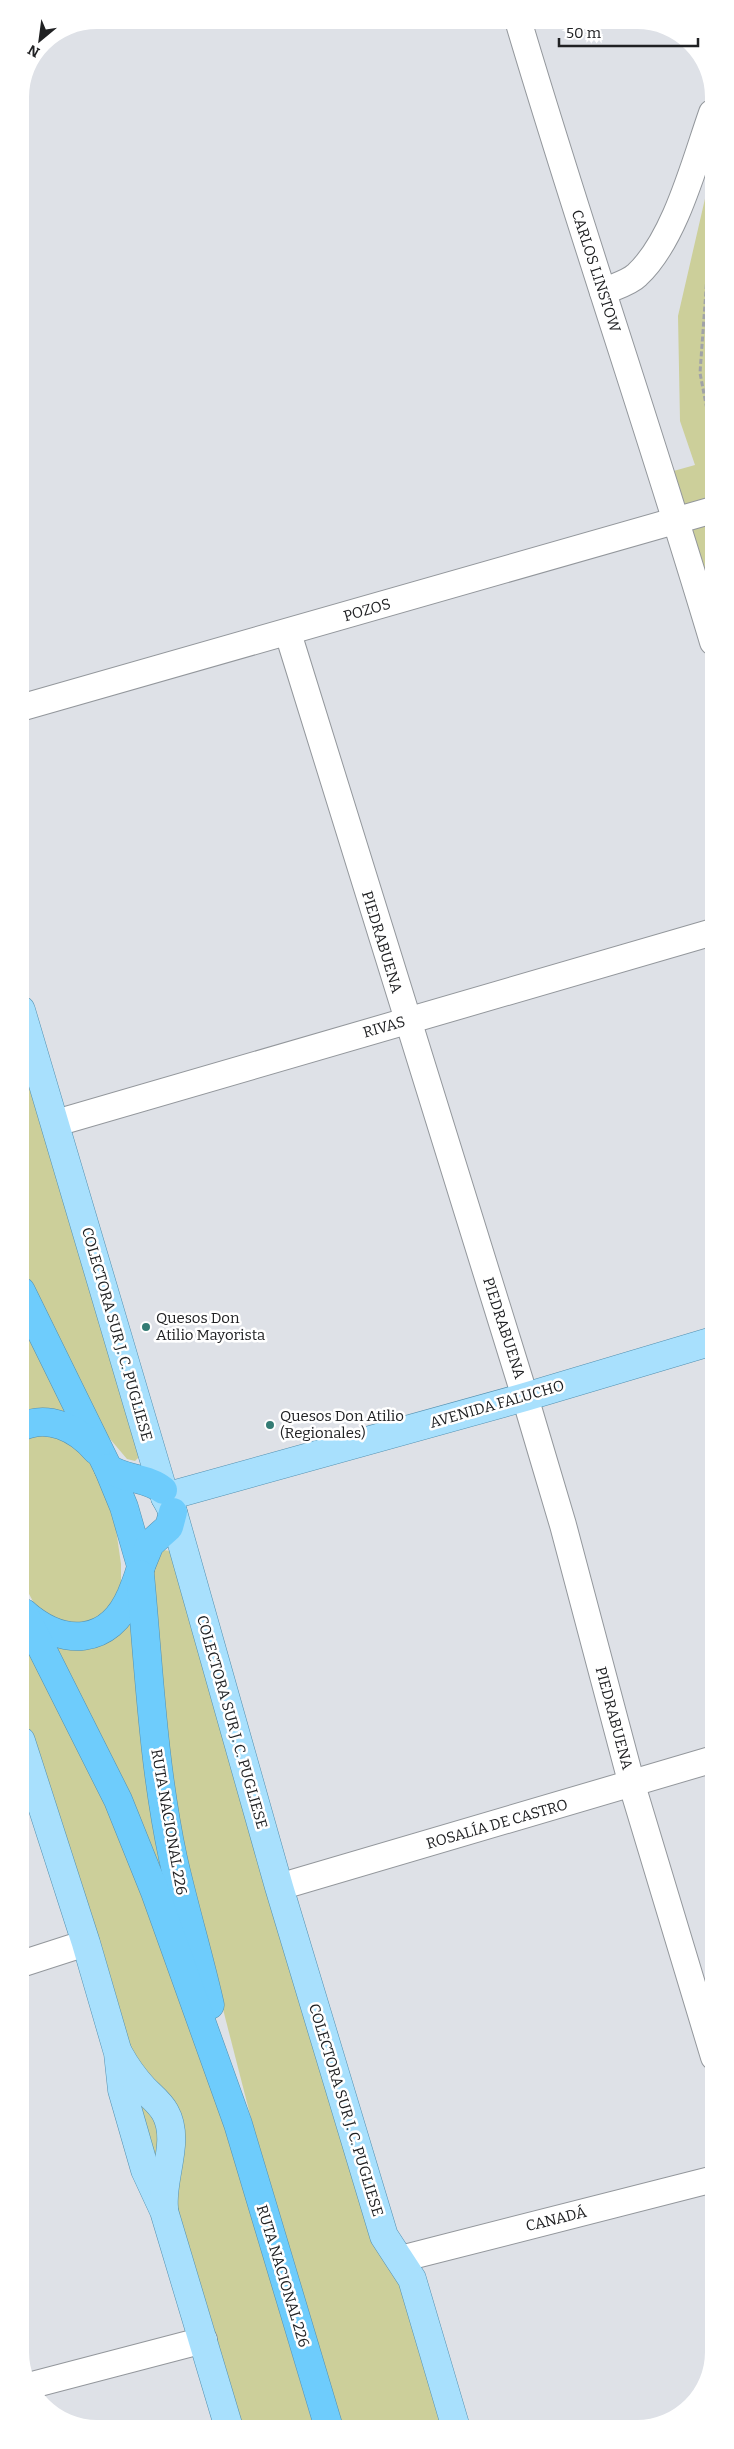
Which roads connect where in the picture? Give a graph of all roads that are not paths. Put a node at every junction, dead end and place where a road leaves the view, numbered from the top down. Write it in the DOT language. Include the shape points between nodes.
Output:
graph roads {
  1 [pos="521,29"];
  2 [pos="705,133"];
  3 [pos="603,292"];
  4 [pos="705,512"];
  5 [pos="676,520"];
  6 [pos="705,616"];
  7 [pos="288,633"];
  8 [pos="29,705"];
  9 [pos="705,934"];
  10 [pos="407,1021"];
  11 [pos="29,1036"];
  12 [pos="56,1123"];
  13 [pos="29,1307"];
  14 [pos="705,1343"];
  15 [pos="525,1397"];
  16 [pos="29,1425"];
  17 [pos="106,1464"];
  18 [pos="167,1500"];
  19 [pos="140,1570"];
  20 [pos="29,1615"];
  21 [pos="29,1623"];
  22 [pos="705,1762"];
  23 [pos="29,1766"];
  24 [pos="632,1785"];
  25 [pos="279,1887"];
  26 [pos="86,1943"];
  27 [pos="29,1961"];
  28 [pos="705,2027"];
  29 [pos="118,2053"];
  30 [pos="238,2124"];
  31 [pos="705,2181"];
  32 [pos="164,2211"];
  33 [pos="403,2265"];
  34 [pos="204,2340"];
  35 [pos="37,2384"];
  36 [pos="228,2420"];
  37 [pos="327,2420"];
  38 [pos="454,2420"];
  1 -- 3 [label="street, CARLOS LINSTOW"];
  2 -- 3 [label="street" via="682,200 661,243 636,276"];
  3 -- 5 [label="street, CARLOS LINSTOW"];
  4 -- 5 [label="street, POZOS"];
  5 -- 6 [label="street, CARLOS LINSTOW"];
  5 -- 7 [label="street, POZOS"];
  7 -- 8 [label="street, POZOS"];
  7 -- 10 [label="street, PIEDRABUENA"];
  9 -- 10 [label="street, RIVAS"];
  10 -- 12 [label="street, RIVAS"];
  10 -- 15 [label="street, PIEDRABUENA"];
  11 -- 12 [label="main road, COLECTORA SUR J. C. PUGLIESE"];
  12 -- 18 [label="main road, COLECTORA SUR J. C. PUGLIESE"];
  13 -- 17 [label="highway, RUTA NACIONAL 226"];
  14 -- 15 [label="main road, AVENIDA FALUCHO"];
  15 -- 18 [label="main road, AVENIDA FALUCHO"];
  15 -- 24 [label="street, PIEDRABUENA" via="564,1525"];
  16 -- 17 [label="highway, RUTA NACIONAL 226" via="56,1423 80,1435"];
  17 -- 18 [label="highway" via="118,1474 154,1483"];
  17 -- 19 [label="highway, RUTA NACIONAL 226" via="124,1507"];
  18 -- 19 [label="highway" via="169,1527 150,1544"];
  18 -- 25 [label="main road, COLECTORA SUR J. C. PUGLIESE"];
  19 -- 20 [label="highway, RUTA NACIONAL 226" via="119,1616 110,1625 88,1635 77,1637 53,1633"];
  19 -- 30 [label="highway, RUTA NACIONAL 226" via="154,1732 173,1857"];
  21 -- 30 [label="highway, RUTA NACIONAL 226" via="118,1800 155,1892"];
  22 -- 24 [label="street, ROSALÍA DE CASTRO"];
  23 -- 26 [label="main road"];
  24 -- 25 [label="street, ROSALÍA DE CASTRO"];
  24 -- 28 [label="street, PIEDRABUENA"];
  25 -- 33 [label="main road, COLECTORA SUR J. C. PUGLIESE" via="384,2236"];
  26 -- 27 [label="street"];
  26 -- 29 [label="main road"];
  29 -- 32 [label="main road" via="122,2090 145,2170"];
  29 -- 32 [label="main road" via="129,2072 165,2112 169,2122 171,2147 163,2185"];
  30 -- 37 [label="highway, RUTA NACIONAL 226"];
  31 -- 33 [label="street, CANADÁ" via="408,2257"];
  32 -- 34 [label="main road"];
  33 -- 38 [label="main road, COLECTORA SUR J. C. PUGLIESE" via="412,2279"];
  34 -- 35 [label="street"];
  34 -- 36 [label="main road"];
}
